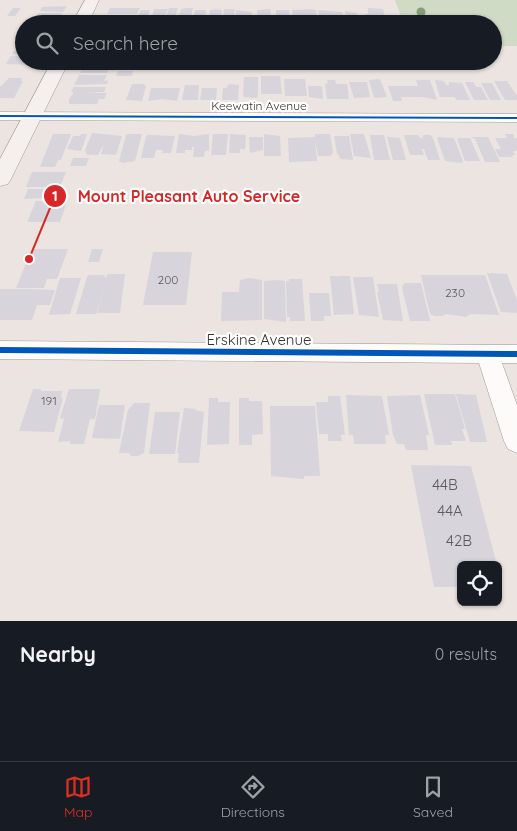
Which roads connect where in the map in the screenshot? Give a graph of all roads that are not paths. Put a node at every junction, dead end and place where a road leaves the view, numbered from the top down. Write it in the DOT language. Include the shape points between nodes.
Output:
graph roads {
  1 [pos="92,0"];
  2 [pos="84,15"];
  3 [pos="56,70"];
  4 [pos="0,116"];
  5 [pos="32,116"];
  6 [pos="517,118"];
  7 [pos="0,179"];
  8 [pos="0,350"];
  9 [pos="488,354"];
  10 [pos="517,354"];
  11 [pos="517,441"];
  1 -- 2 [label="main road"];
  3 -- 5 [label="main road"];
  4 -- 5 [label="street, Keewatin Avenue"];
  5 -- 6 [label="street, Keewatin Avenue"];
  5 -- 7 [label="main road"];
  8 -- 9 [label="street, Erskine Avenue"];
  9 -- 10 [label="street, Erskine Avenue"];
  9 -- 11 [label="street"];
}
